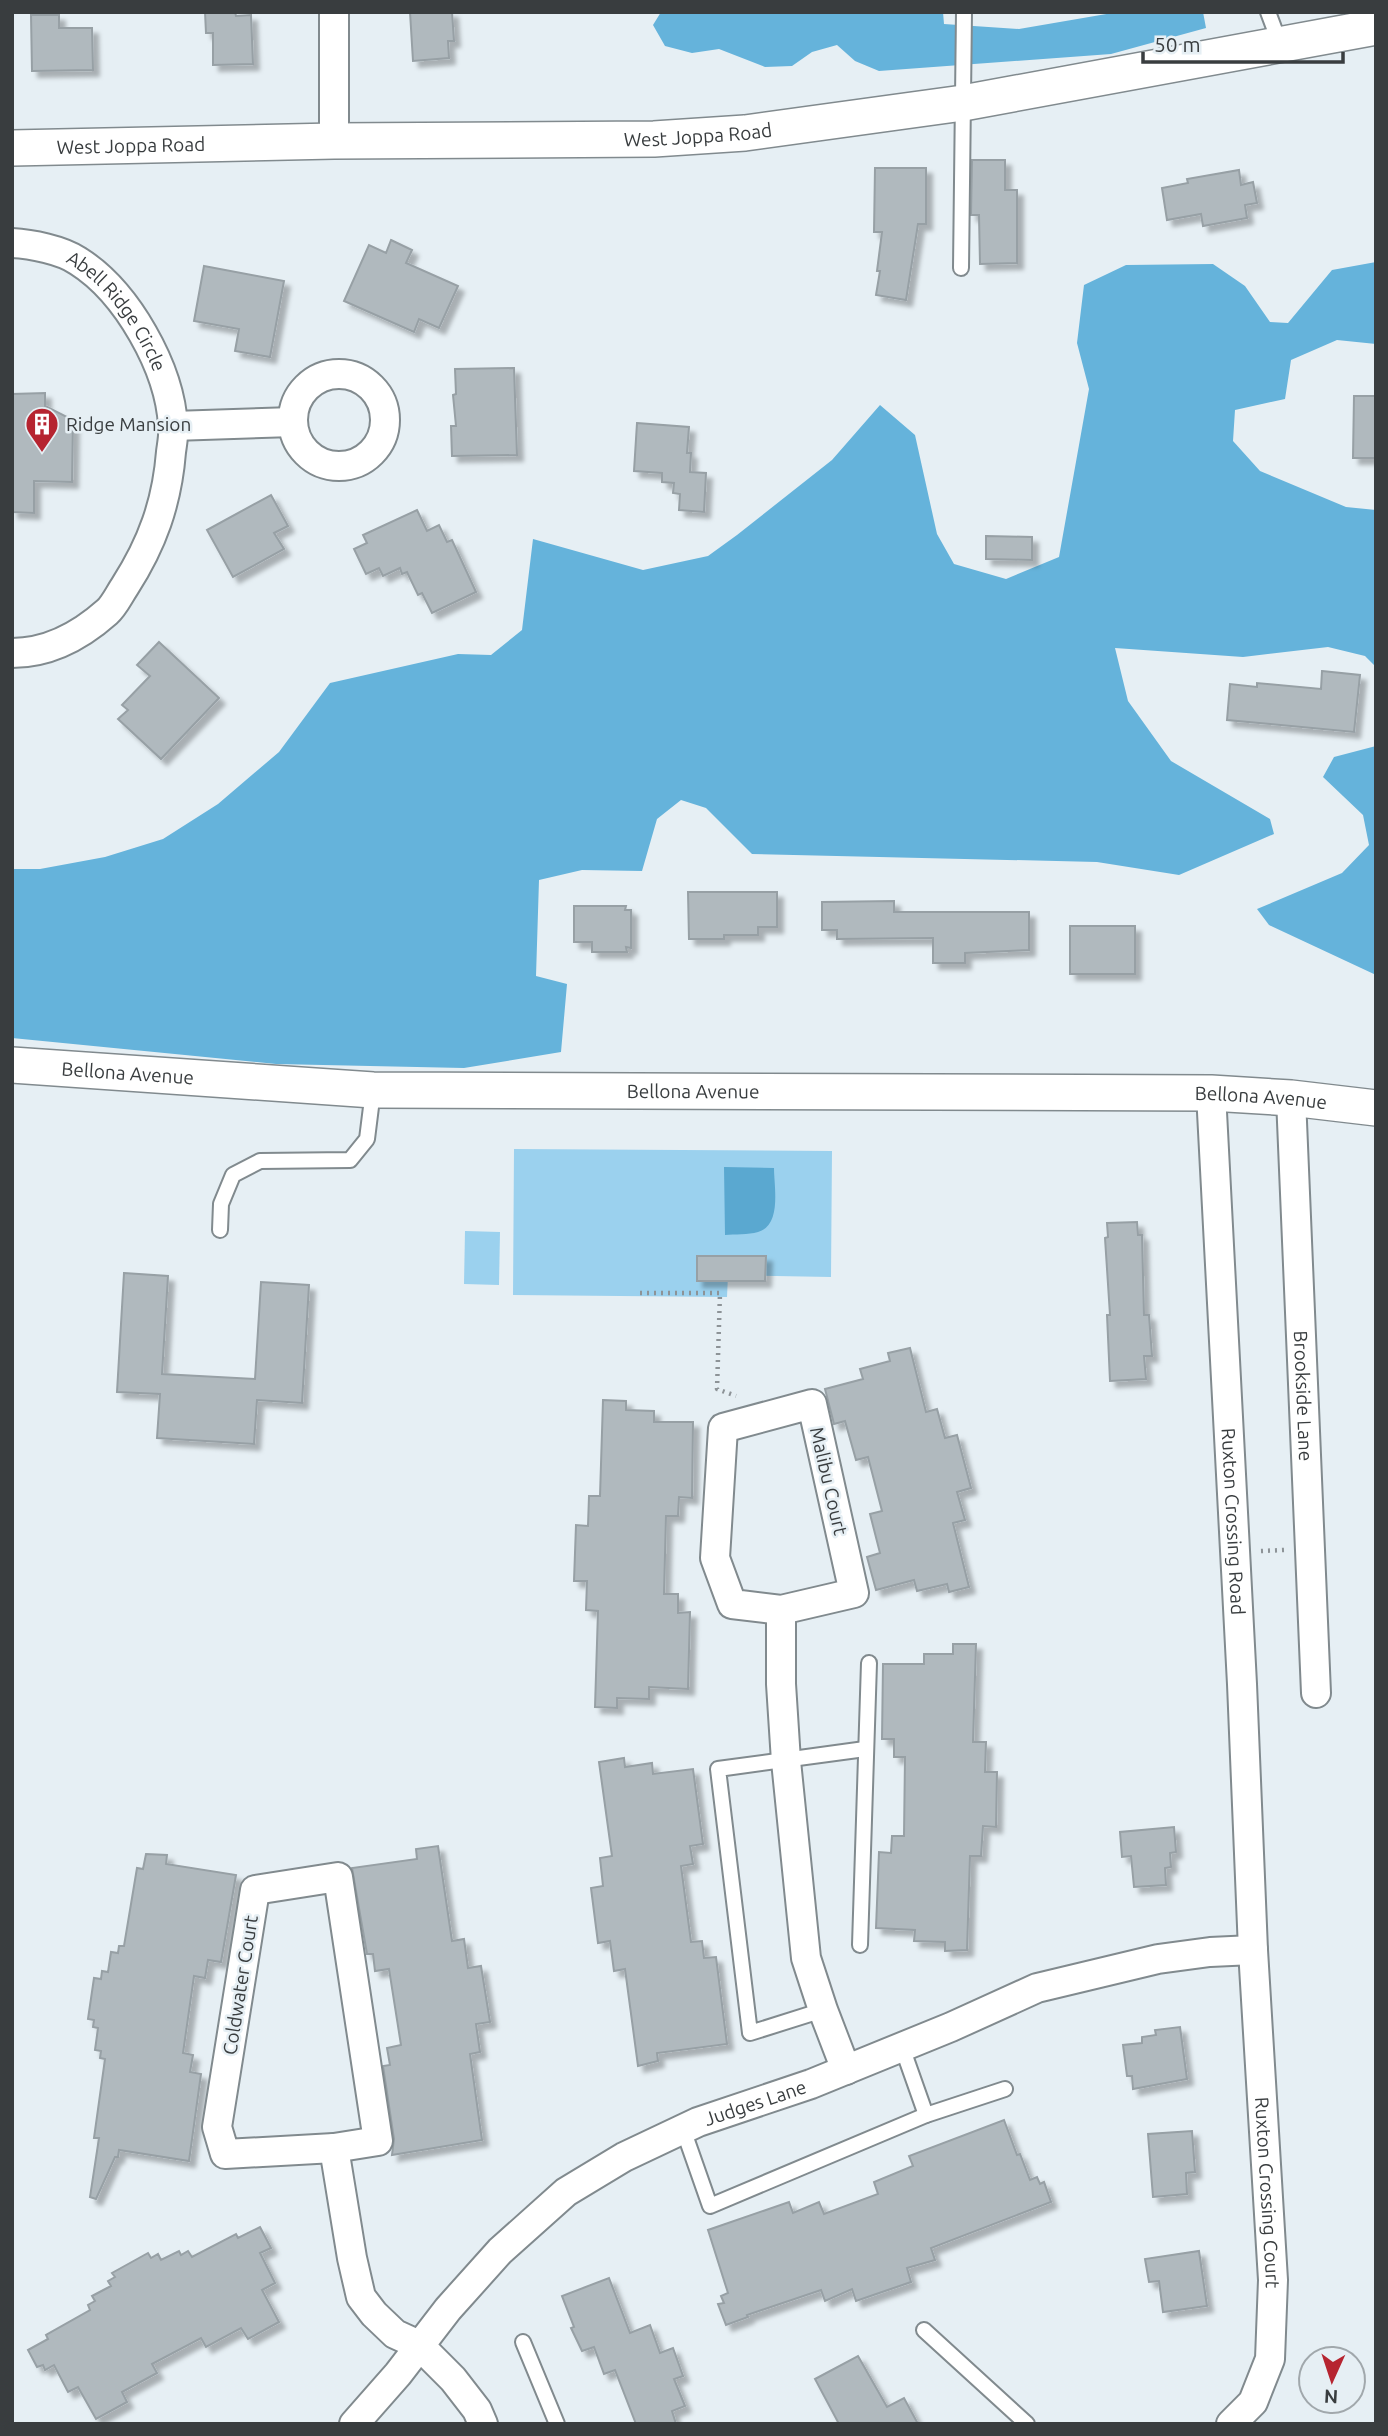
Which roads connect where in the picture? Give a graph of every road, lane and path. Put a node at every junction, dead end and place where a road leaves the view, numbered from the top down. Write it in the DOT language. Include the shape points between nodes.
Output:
graph roads {
  1 [pos="334,12"];
  2 [pos="964,12"];
  3 [pos="1268,12"];
  4 [pos="1376,27"];
  5 [pos="1281,45"];
  6 [pos="963,103"];
  7 [pos="334,141"];
  8 [pos="12,148"];
  9 [pos="12,243"];
  10 [pos="961,268"];
  11 [pos="293,422"];
  12 [pos="173,426"];
  13 [pos="12,653"];
  14 [pos="12,1065"];
  15 [pos="373,1090"];
  16 [pos="1211,1093"];
  17 [pos="1291,1098"];
  18 [pos="1376,1108"];
  19 [pos="220,1230"];
  20 [pos="640,1293"];
  21 [pos="718,1380"];
  22 [pos="1309,1548"];
  23 [pos="1235,1553"];
  24 [pos="781,1610"];
  25 [pos="869,1663"];
  26 [pos="1316,1693"];
  27 [pos="865,1749"];
  28 [pos="786,1761"];
  29 [pos="860,1945"];
  30 [pos="1253,1950"];
  31 [pos="823,2010"];
  32 [pos="902,2047"];
  33 [pos="846,2070"];
  34 [pos="1005,2089"];
  35 [pos="926,2115"];
  36 [pos="683,2129"];
  37 [pos="334,2148"];
  38 [pos="924,2330"];
  39 [pos="523,2343"];
  40 [pos="419,2345"];
  41 [pos="354,2424"];
  42 [pos="483,2424"];
  43 [pos="557,2424"];
  44 [pos="1027,2424"];
  45 [pos="1231,2424"];
  1 -- 7 [label="street"];
  2 -- 6 [label="lane"];
  3 -- 5 [label="lane"];
  4 -- 5 [label="street, West Joppa Road"];
  5 -- 6 [label="street, West Joppa Road"];
  6 -- 7 [label="street, West Joppa Road" via="700,136"];
  6 -- 10 [label="lane"];
  7 -- 8 [label="street, West Joppa Road"];
  9 -- 12 [label="street, Abell Ridge Circle" via="77,260 117,294 154,352"];
  11 -- 12 [label="street"];
  12 -- 13 [label="street, Abell Ridge Circle" via="169,481 152,539 109,611 67,642 31,653"];
  14 -- 15 [label="street, Bellona Avenue"];
  15 -- 16 [label="street, Bellona Avenue"];
  15 -- 19 [label="lane" via="367,1139 350,1160 260,1161 233,1175 221,1204"];
  16 -- 17 [label="street, Bellona Avenue"];
  16 -- 23 [label="street, Ruxton Crossing Road"];
  17 -- 18 [label="street, Bellona Avenue"];
  17 -- 22 [label="street, Brookside Lane"];
  20 -- 21 [label="path" via="720,1293"];
  22 -- 23 [label="path"];
  22 -- 26 [label="street, Brookside Lane"];
  23 -- 30 [label="street, Ruxton Crossing Road"];
  24 -- 24 [label="street, Malibu Court" via="732,1604 715,1558 723,1428 811,1404 854,1592"];
  24 -- 28 [label="street"];
  25 -- 27 [label="lane"];
  27 -- 28 [label="lane"];
  27 -- 29 [label="lane"];
  28 -- 31 [label="street" via="806,1958"];
  28 -- 31 [label="lane" via="718,1769 750,2033"];
  30 -- 32 [label="street, Judges Lane" via="1158,1959 1037,1988"];
  30 -- 45 [label="street, Ruxton Crossing Court" via="1273,2280 1272,2333 1264,2379 1253,2402"];
  31 -- 33 [label="street"];
  32 -- 33 [label="street, Judges Lane"];
  32 -- 35 [label="lane"];
  33 -- 36 [label="street, Judges Lane"];
  34 -- 35 [label="lane"];
  35 -- 36 [label="lane" via="710,2206"];
  36 -- 40 [label="street, Judges Lane" via="566,2192 500,2250"];
  37 -- 37 [label="street, Coldwater Court" via="378,2141 338,1877 256,1890 217,2127 225,2154"];
  37 -- 40 [label="street" via="361,2297 395,2334"];
  38 -- 44 [label="lane"];
  39 -- 43 [label="lane"];
  40 -- 41 [label="street, Judges Lane"];
  40 -- 42 [label="street" via="465,2392"];
}
